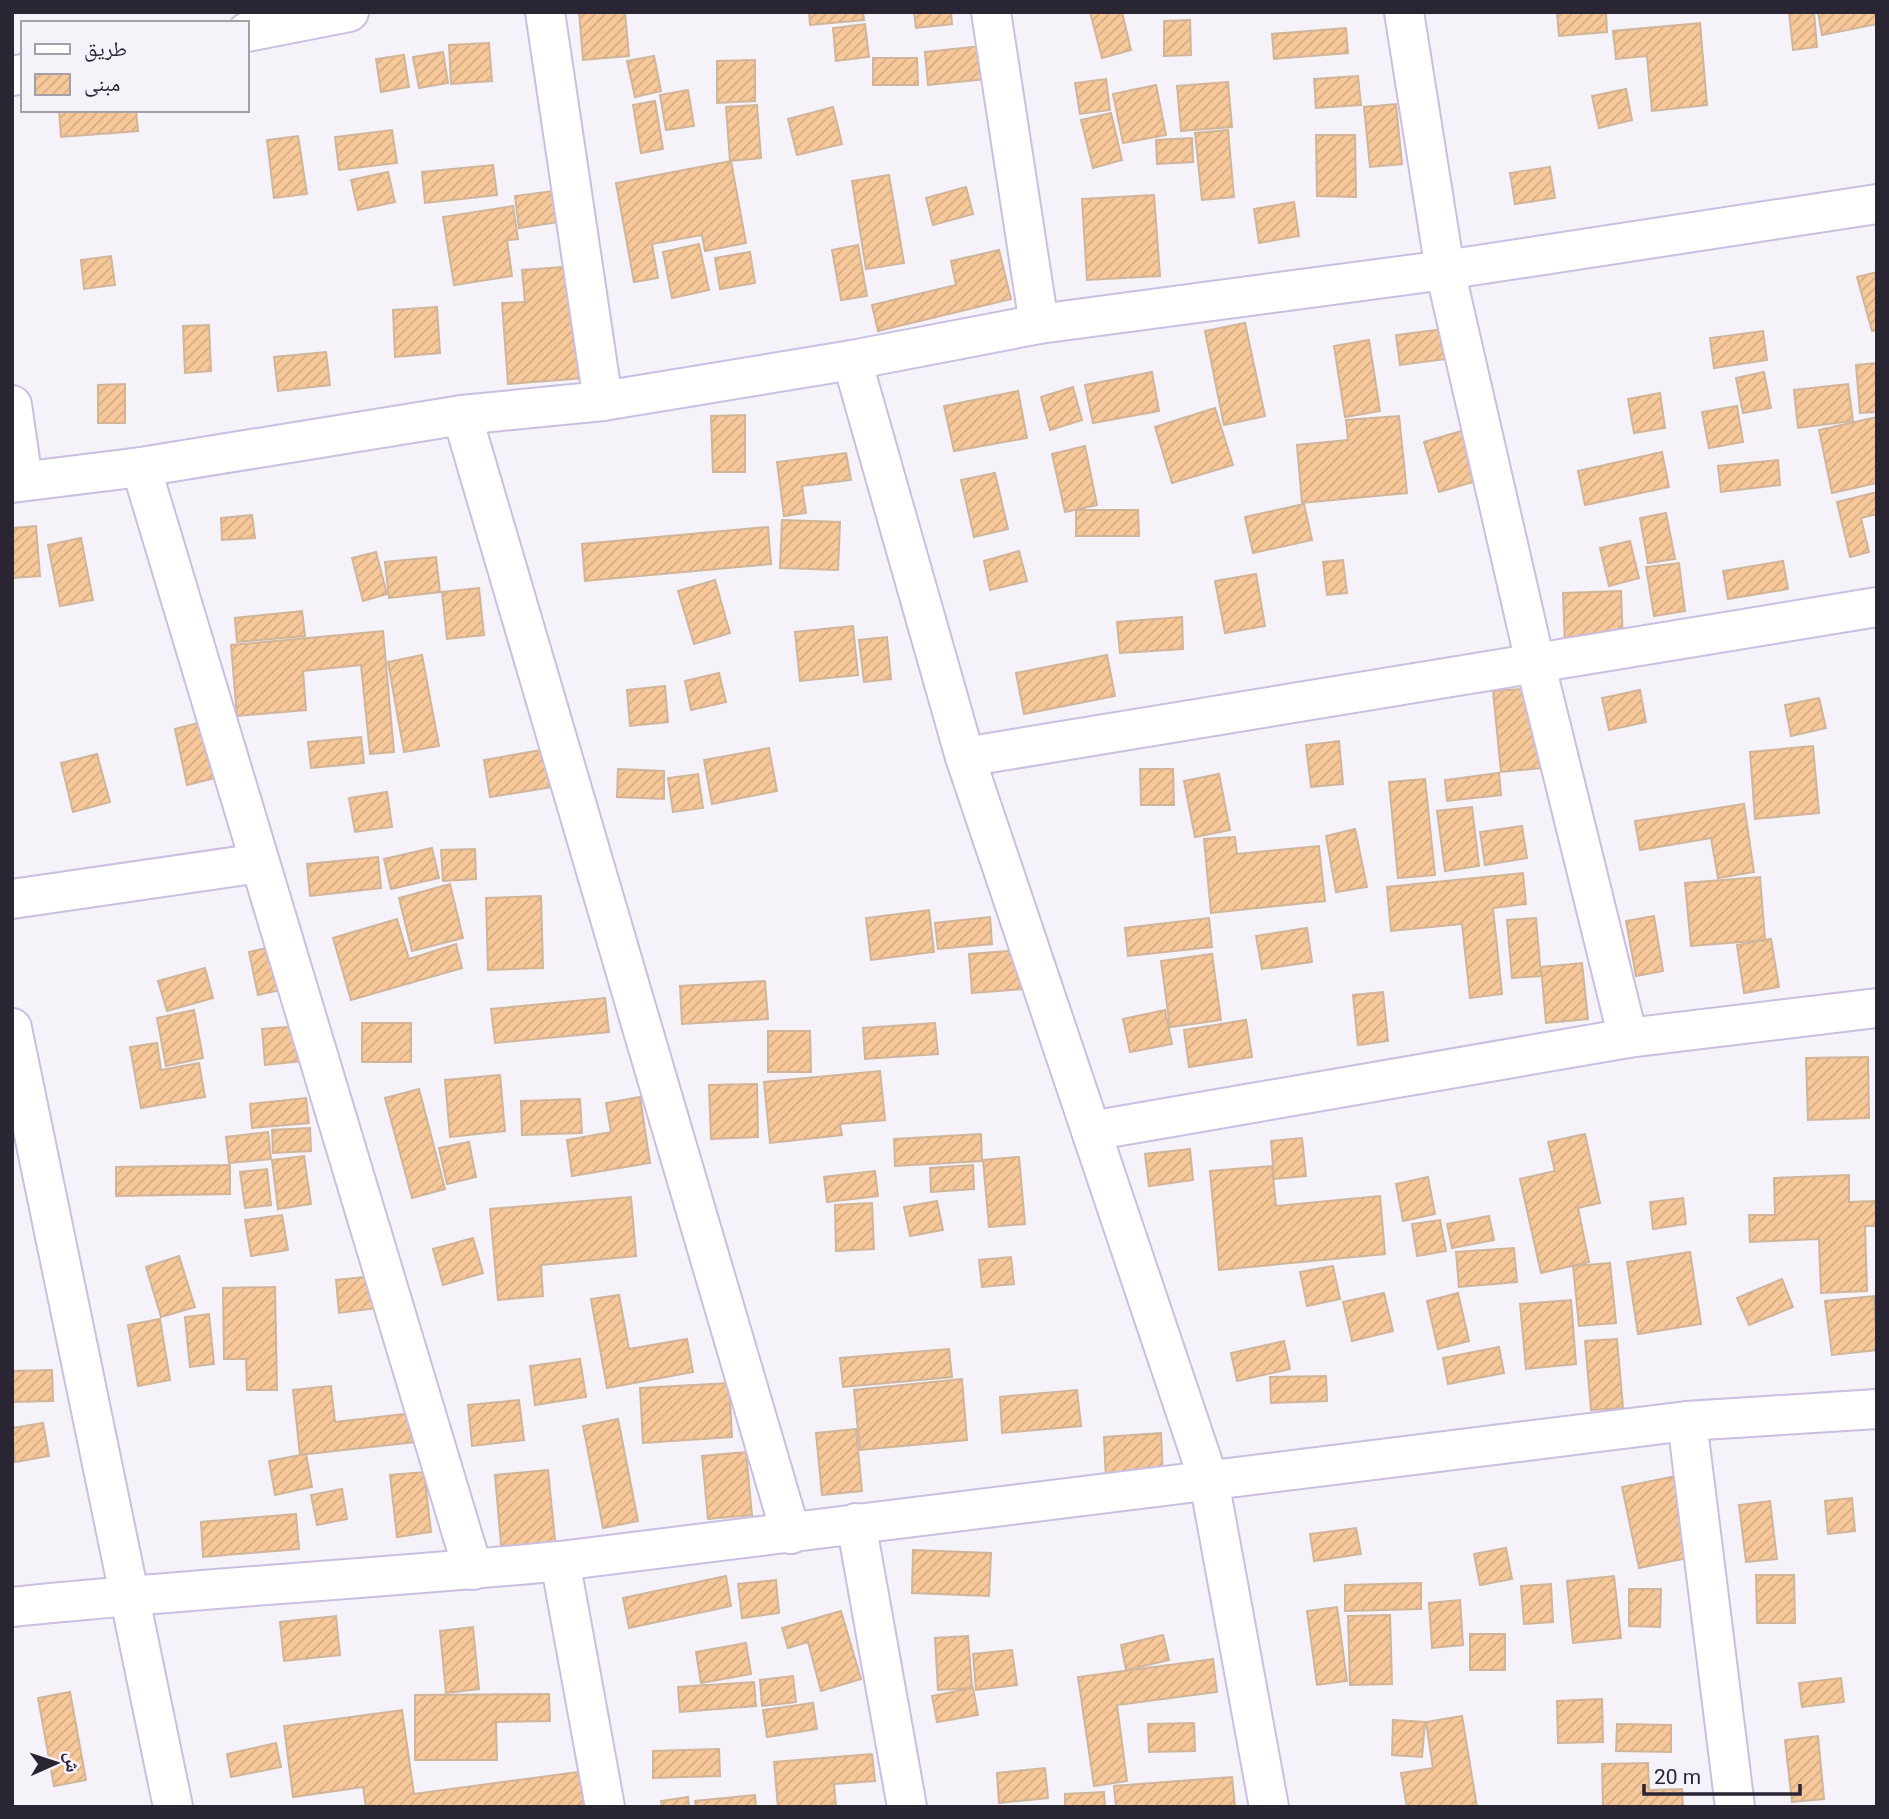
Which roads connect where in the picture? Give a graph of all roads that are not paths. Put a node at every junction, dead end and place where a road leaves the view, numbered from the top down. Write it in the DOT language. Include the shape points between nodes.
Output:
graph roads {
  1 [pos="349,12"];
  2 [pos="545,12"];
  3 [pos="990,12"];
  4 [pos="1404,12"];
  5 [pos="248,32"];
  6 [pos="1877,204"];
  7 [pos="1445,270"];
  8 [pos="1039,324"];
  9 [pos="852,360"];
  10 [pos="604,401"];
  11 [pos="12,405"];
  12 [pos="462,415"];
  13 [pos="141,467"];
  14 [pos="18,482"];
  15 [pos="1877,607"];
  16 [pos="1535,662"];
  17 [pos="965,757"];
  18 [pos="260,863"];
  19 [pos="12,899"];
  20 [pos="1877,1008"];
  21 [pos="12,1028"];
  22 [pos="1628,1038"];
  23 [pos="1091,1131"];
  24 [pos="1877,1409"];
  25 [pos="1687,1421"];
  26 [pos="1209,1481"];
  27 [pos="856,1523"];
  28 [pos="791,1534"];
  29 [pos="560,1561"];
  30 [pos="473,1570"];
  31 [pos="128,1595"];
  32 [pos="12,1607"];
  33 [pos="173,1807"];
  34 [pos="605,1807"];
  35 [pos="907,1807"];
  36 [pos="1269,1807"];
  37 [pos="1735,1807"];
  1 -- 5 [label="street"];
  2 -- 10 [label="street"];
  3 -- 8 [label="street"];
  4 -- 7 [label="street"];
  6 -- 7 [label="street"];
  7 -- 8 [label="street"];
  7 -- 16 [label="street"];
  8 -- 9 [label="street"];
  9 -- 10 [label="street"];
  9 -- 17 [label="street"];
  10 -- 12 [label="street"];
  11 -- 14 [label="street"];
  12 -- 13 [label="street"];
  12 -- 28 [label="street"];
  13 -- 14 [label="street"];
  13 -- 18 [label="street"];
  15 -- 16 [label="street"];
  16 -- 17 [label="street"];
  16 -- 22 [label="street"];
  17 -- 23 [label="street"];
  18 -- 19 [label="street"];
  18 -- 30 [label="street"];
  20 -- 22 [label="street"];
  21 -- 31 [label="street"];
  22 -- 23 [label="street"];
  23 -- 26 [label="street"];
  24 -- 25 [label="street"];
  25 -- 26 [label="street"];
  25 -- 37 [label="street"];
  26 -- 27 [label="street"];
  26 -- 36 [label="street"];
  27 -- 28 [label="street"];
  27 -- 35 [label="street"];
  28 -- 29 [label="street"];
  29 -- 30 [label="street"];
  29 -- 34 [label="street"];
  30 -- 31 [label="street"];
  31 -- 32 [label="street"];
  31 -- 33 [label="street"];
}
